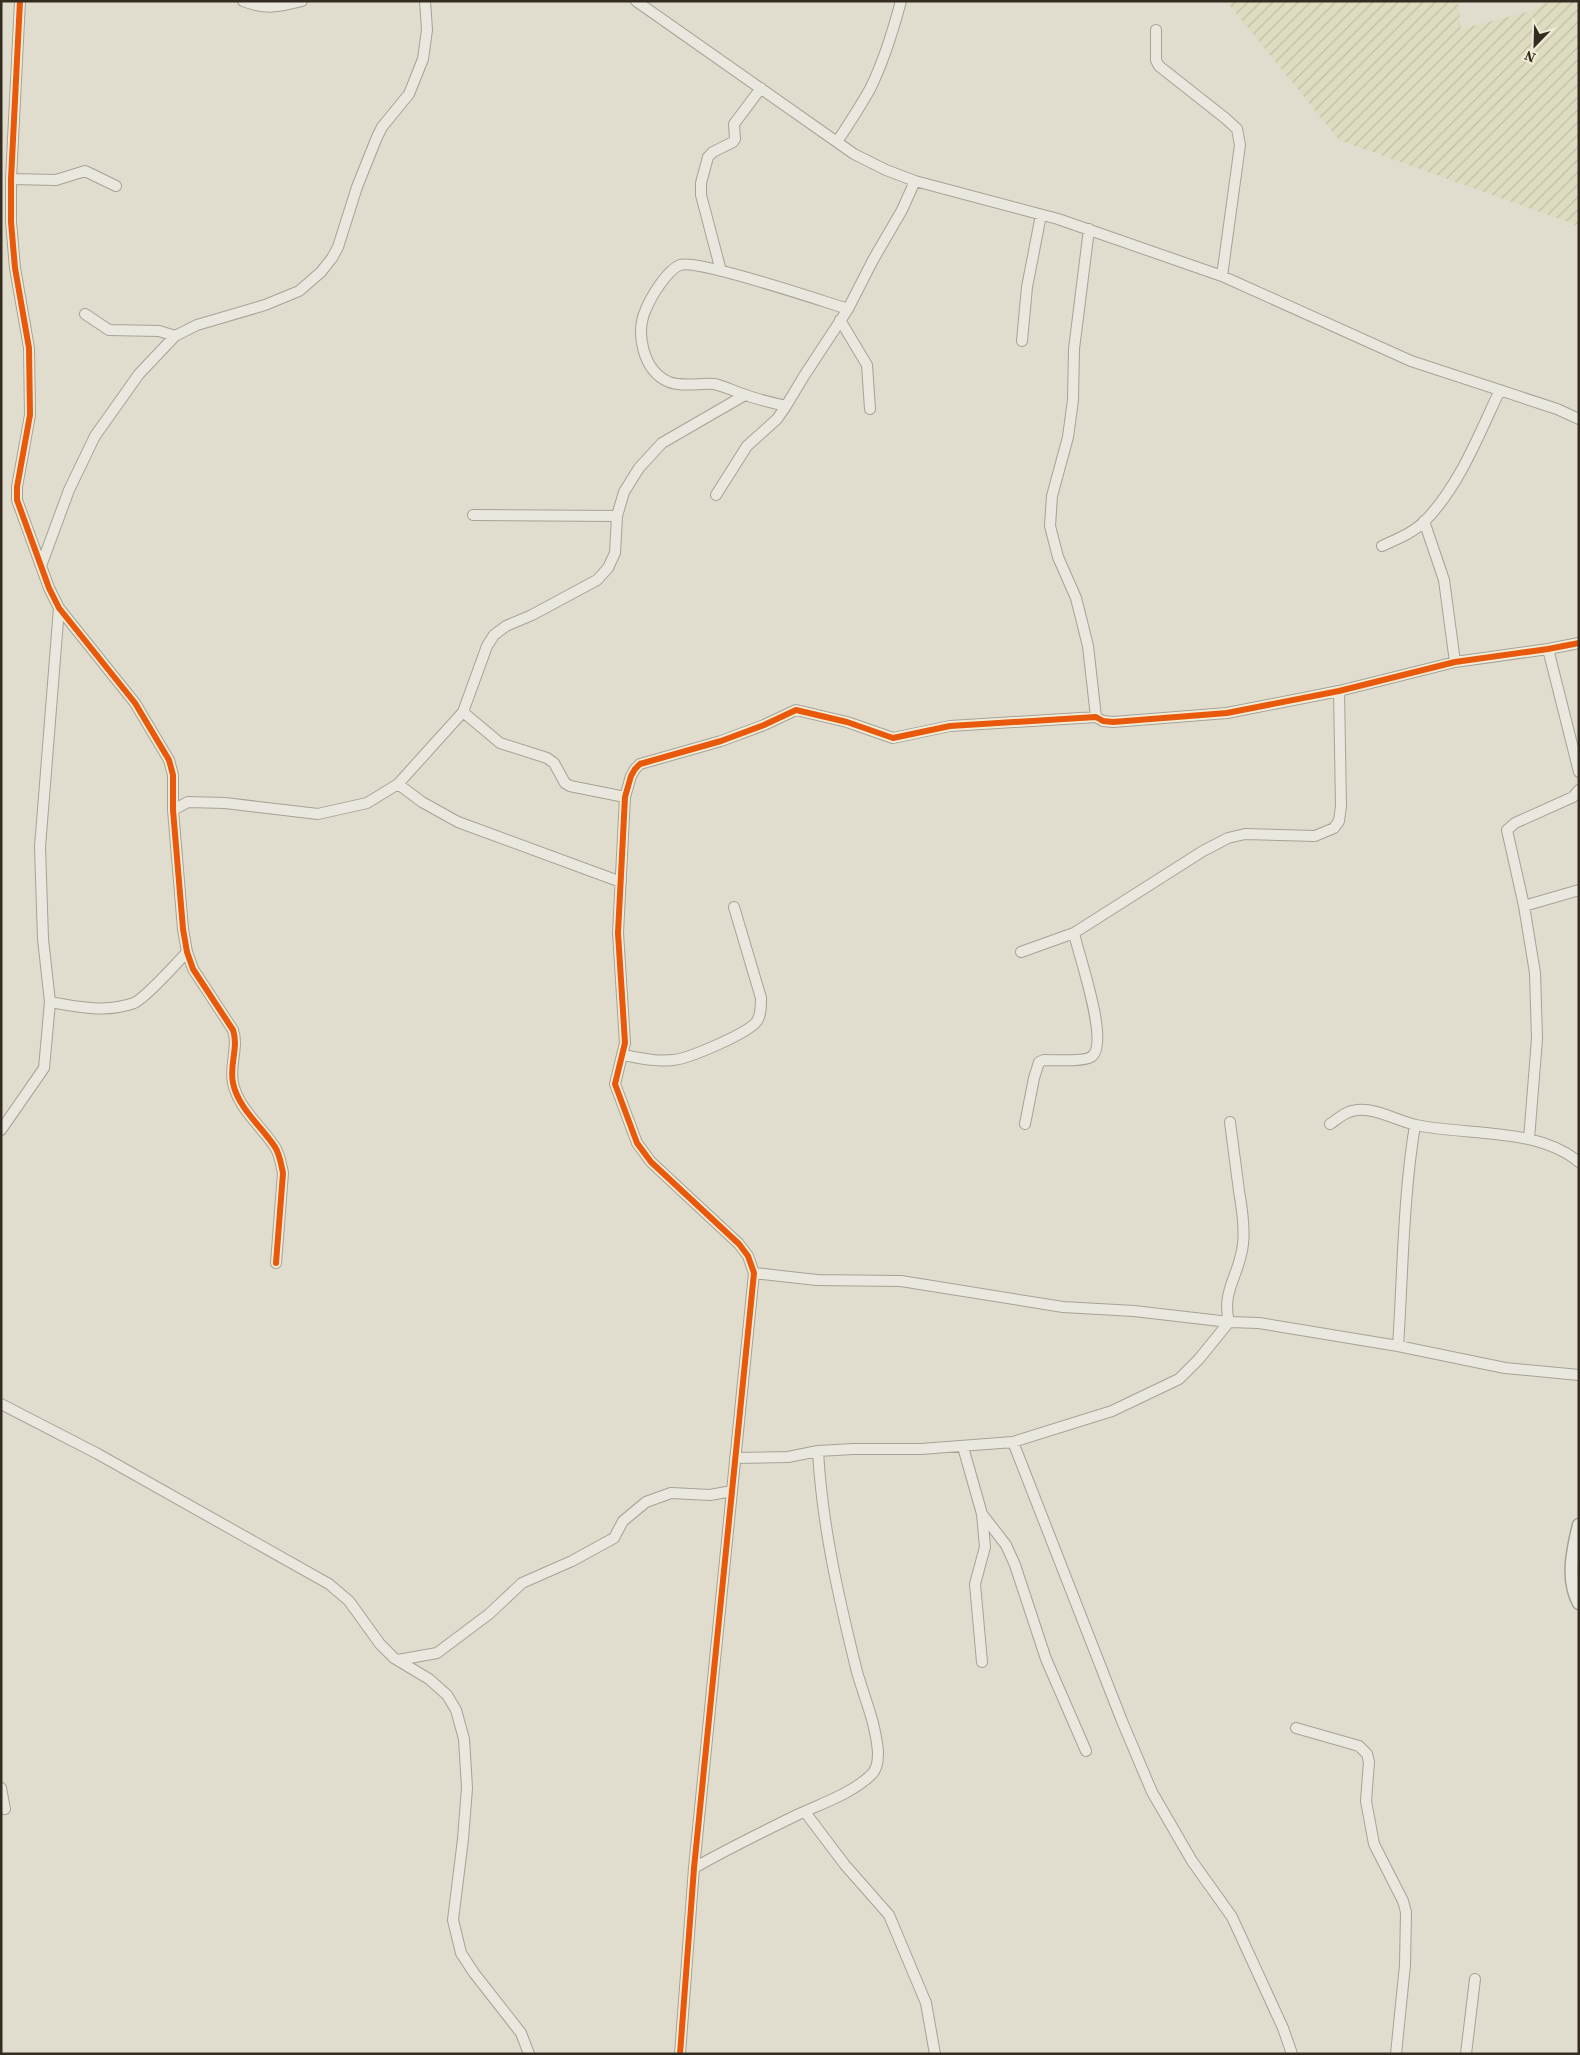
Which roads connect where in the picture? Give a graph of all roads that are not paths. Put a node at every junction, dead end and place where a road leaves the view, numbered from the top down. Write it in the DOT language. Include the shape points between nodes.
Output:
graph roads {
  1 [pos="20,1"];
  2 [pos="243,1"];
  3 [pos="302,1"];
  4 [pos="425,1"];
  5 [pos="636,1"];
  6 [pos="901,1"];
  7 [pos="1156,30"];
  8 [pos="761,88"];
  9 [pos="837,142"];
  10 [pos="11,180"];
  11 [pos="915,182"];
  12 [pos="116,186"];
  13 [pos="1041,215"];
  14 [pos="1089,229"];
  15 [pos="721,271"];
  16 [pos="1222,276"];
  17 [pos="848,309"];
  18 [pos="85,314"];
  19 [pos="840,320"];
  20 [pos="175,336"];
  21 [pos="1022,341"];
  22 [pos="1500,390"];
  23 [pos="745,395"];
  24 [pos="786,406"];
  25 [pos="870,409"];
  26 [pos="1579,419"];
  27 [pos="716,495"];
  28 [pos="473,515"];
  29 [pos="617,516"];
  30 [pos="1424,521"];
  31 [pos="1382,546"];
  32 [pos="41,566"];
  33 [pos="59,608"];
  34 [pos="1579,643"];
  35 [pos="1548,649"];
  36 [pos="1455,662"];
  37 [pos="1339,691"];
  38 [pos="463,712"];
  39 [pos="1096,716"];
  40 [pos="1579,772"];
  41 [pos="398,784"];
  42 [pos="1579,790"];
  43 [pos="625,797"];
  44 [pos="173,810"];
  45 [pos="621,882"];
  46 [pos="1579,890"];
  47 [pos="1524,906"];
  48 [pos="734,907"];
  49 [pos="1074,933"];
  50 [pos="187,952"];
  51 [pos="1021,952"];
  52 [pos="50,1002"];
  53 [pos="623,1055"];
  54 [pos="1230,1122"];
  55 [pos="1025,1124"];
  56 [pos="1330,1124"];
  57 [pos="1415,1125"];
  58 [pos="1,1130"];
  59 [pos="1529,1138"];
  60 [pos="1579,1162"];
  61 [pos="276,1263"];
  62 [pos="754,1273"];
  63 [pos="1229,1322"];
  64 [pos="1398,1346"];
  65 [pos="1579,1375"];
  66 [pos="1,1404"];
  67 [pos="1013,1442"];
  68 [pos="963,1447"];
  69 [pos="818,1451"];
  70 [pos="735,1458"];
  71 [pos="732,1491"];
  72 [pos="982,1514"];
  73 [pos="1579,1525"];
  74 [pos="1579,1603"];
  75 [pos="398,1660"];
  76 [pos="982,1662"];
  77 [pos="1296,1728"];
  78 [pos="1086,1751"];
  79 [pos="1,1788"];
  80 [pos="5,1809"];
  81 [pos="805,1812"];
  82 [pos="694,1868"];
  83 [pos="1475,1979"];
  84 [pos="529,2054"];
  85 [pos="680,2054"];
  86 [pos="935,2054"];
  87 [pos="1292,2054"];
  88 [pos="1396,2054"];
  89 [pos="1466,2054"];
  1 -- 10 [label="street"];
  2 -- 3 [label="street" via="271,8"];
  4 -- 20 [label="street" via="427,30 423,59 410,94 379,132 338,247 322,272 299,291 265,305 197,325"];
  5 -- 8 [label="street"];
  6 -- 9 [label="street" via="894,29 869,90"];
  7 -- 16 [label="street" via="1158,66 1237,130 1240,145"];
  8 -- 9 [label="street"];
  8 -- 15 [label="street" via="734,124 733,142 708,157 701,183 701,195"];
  9 -- 11 [label="street" via="854,154"];
  10 -- 12 [label="street" via="56,180 85,171"];
  10 -- 32 [label="street" via="15,268 29,348 28,433 17,500"];
  11 -- 13 [label="street"];
  11 -- 17 [label="street"];
  13 -- 14 [label="street"];
  13 -- 21 [label="street" via="1027,287"];
  14 -- 16 [label="street"];
  14 -- 39 [label="street" via="1074,342 1073,400 1052,496 1050,526 1058,557 1076,598 1088,646"];
  15 -- 17 [label="street"];
  15 -- 23 [label="street" via="691,264 680,265 667,274 642,322 646,358 650,366 670,383 714,384"];
  16 -- 22 [label="street" via="1411,362"];
  17 -- 19 [label="street"];
  18 -- 20 [label="street" via="109,330 160,331"];
  19 -- 24 [label="street"];
  19 -- 25 [label="street" via="868,365"];
  20 -- 32 [label="street" via="139,374 95,436 69,490"];
  22 -- 26 [label="street" via="1557,408"];
  22 -- 30 [label="street" via="1454,481"];
  23 -- 24 [label="street"];
  23 -- 29 [label="street" via="662,443 624,492"];
  24 -- 27 [label="street" via="777,419 747,446"];
  28 -- 29 [label="street"];
  29 -- 38 [label="street" via="615,553 608,568 597,580 494,635"];
  30 -- 31 [label="street"];
  30 -- 36 [label="street" via="1444,580"];
  32 -- 33 [label="street"];
  33 -- 44 [label="street" via="135,704 162,747 173,775"];
  33 -- 52 [label="street" via="40,847 43,939"];
  34 -- 35 [label="street"];
  35 -- 36 [label="street"];
  35 -- 40 [label="street"];
  36 -- 37 [label="street"];
  37 -- 39 [label="street" via="1227,713 1113,722"];
  37 -- 49 [label="street" via="1341,806 1339,821 1334,828 1315,836 1245,834 1228,838"];
  38 -- 41 [label="street"];
  38 -- 43 [label="street" via="500,743 547,758 554,763 565,784"];
  39 -- 43 [label="street" via="950,726 893,738 847,722 796,710 720,741 640,764 631,776"];
  41 -- 44 [label="street" via="367,803 318,814 206,802 188,802"];
  41 -- 45 [label="street" via="458,822"];
  42 -- 47 [label="street" via="1573,798 1515,823 1507,830"];
  43 -- 45 [label="street"];
  44 -- 50 [label="street"];
  45 -- 53 [label="street" via="618,933"];
  46 -- 47 [label="street"];
  47 -- 59 [label="street" via="1535,973 1537,1039"];
  48 -- 53 [label="street" via="761,998 757,1021 748,1030 686,1058 660,1061"];
  49 -- 51 [label="street"];
  49 -- 55 [label="street" via="1094,1008 1096,1052 1083,1059 1039,1062"];
  50 -- 52 [label="street" via="135,1002 108,1008 81,1008"];
  50 -- 61 [label="street" via="194,969 233,1030 236,1039 233,1082 238,1094 281,1160 283,1173"];
  52 -- 58 [label="street" via="44,1068"];
  53 -- 62 [label="street" via="615,1084 637,1143 669,1180 739,1244"];
  54 -- 63 [label="street" via="1243,1244 1227,1296"];
  56 -- 57 [label="street" via="1347,1112 1358,1110"];
  57 -- 59 [label="street"];
  57 -- 64 [label="street" via="1405,1207"];
  59 -- 60 [label="street" via="1558,1148"];
  62 -- 63 [label="street" via="817,1280 908,1282 1063,1307"];
  62 -- 70 [label="street"];
  63 -- 64 [label="street" via="1259,1323"];
  63 -- 67 [label="street" via="1179,1379 1112,1411"];
  64 -- 65 [label="street" via="1505,1368"];
  66 -- 75 [label="street" via="329,1584 349,1601 380,1644"];
  67 -- 68 [label="street"];
  67 -- 87 [label="street" via="1152,1792 1192,1861 1232,1918"];
  68 -- 69 [label="street"];
  68 -- 72 [label="street"];
  69 -- 70 [label="street" via="788,1458"];
  69 -- 81 [label="street" via="820,1485 835,1578 877,1740 877,1764 873,1773 862,1782"];
  70 -- 71 [label="street"];
  71 -- 75 [label="street" via="710,1495 671,1493 646,1502 623,1521 614,1538 522,1583 489,1614 437,1653"];
  71 -- 82 [label="street"];
  72 -- 76 [label="street" via="985,1547 975,1584"];
  72 -- 78 [label="street" via="1006,1545 1015,1565 1046,1659"];
  73 -- 74 [label="street" via="1572,1574 1574,1595"];
  75 -- 84 [label="street" via="448,1695 456,1710 464,1739 467,1788 453,1920 461,1953 521,2033"];
  77 -- 88 [label="street" via="1359,1746 1368,1754 1366,1801 1374,1844 1404,1901 1406,1912 1405,1965"];
  79 -- 80 [label="street"];
  81 -- 82 [label="street" via="734,1845"];
  81 -- 86 [label="street" via="889,1915 926,2003"];
  82 -- 85 [label="street"];
  83 -- 89 [label="street"];
}
